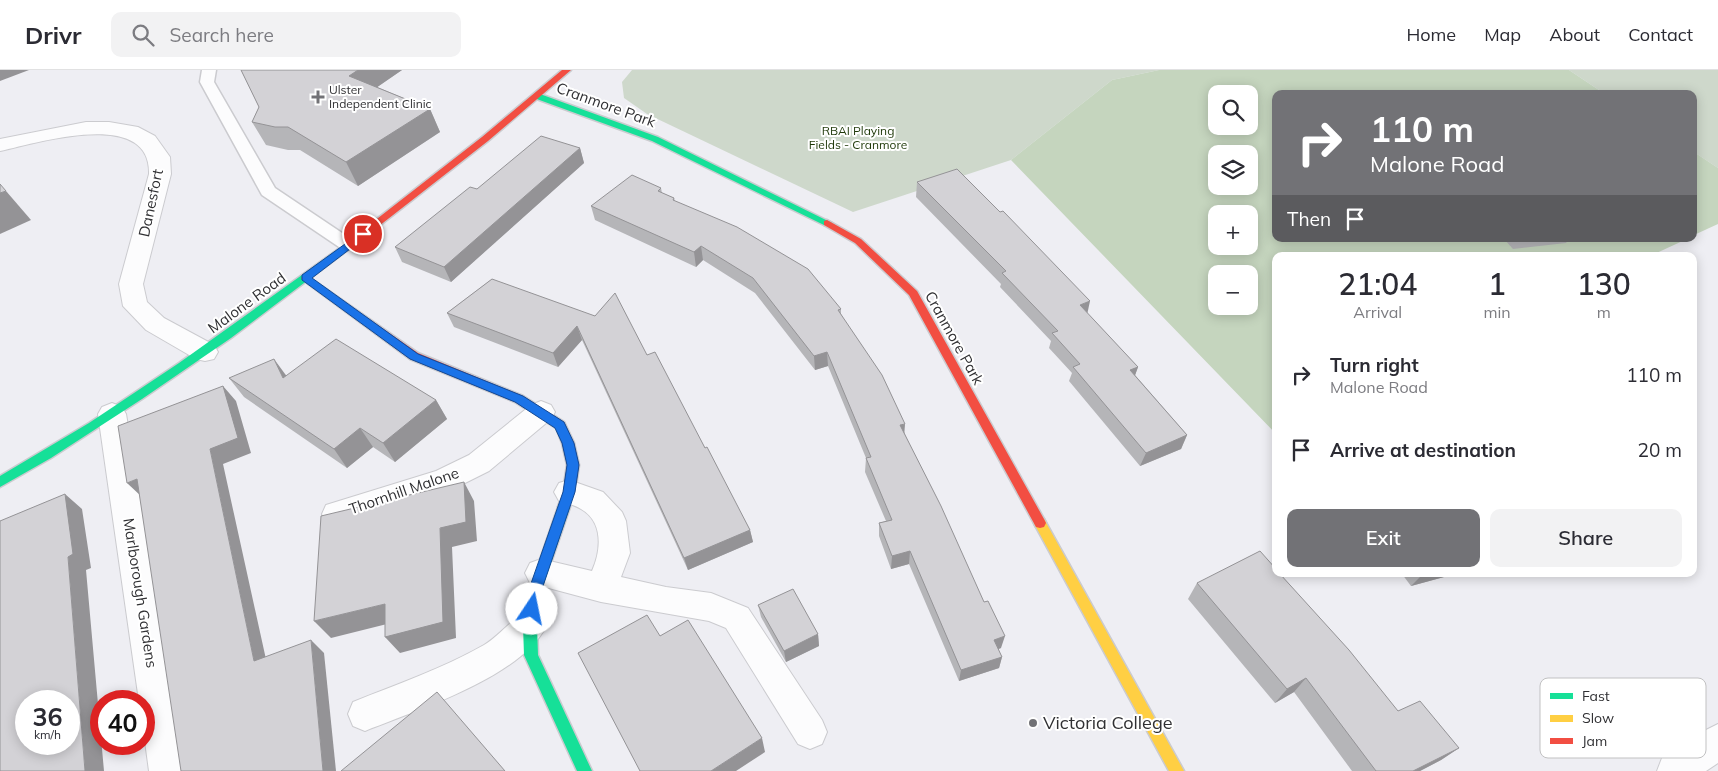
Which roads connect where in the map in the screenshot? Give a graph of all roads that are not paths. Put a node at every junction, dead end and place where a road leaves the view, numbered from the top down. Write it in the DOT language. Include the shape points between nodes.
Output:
graph roads {
  1 [pos="208,70"];
  2 [pos="568,70"];
  3 [pos="537,96"];
  4 [pos="0,145"];
  5 [pos="348,245"];
  6 [pos="306,278"];
  7 [pos="205,352"];
  8 [pos="540,412"];
  9 [pos="112,414"];
  10 [pos="0,482"];
  11 [pos="569,492"];
  12 [pos="337,514"];
  13 [pos="541,574"];
  14 [pos="600,588"];
  15 [pos="530,626"];
  16 [pos="365,714"];
  17 [pos="810,732"];
  18 [pos="1718,742"];
  19 [pos="1706,750"];
  20 [pos="1694,758"];
  21 [pos="167,771"];
  22 [pos="585,771"];
  23 [pos="1177,771"];
  24 [pos="1675,771"];
  1 -- 5 [label="lane" via="207,82 268,191"];
  2 -- 3 [label="street, Malone Road"];
  3 -- 5 [label="street, Malone Road" via="455,164"];
  3 -- 23 [label="street, Cranmore Park" via="655,139 815,216 858,241 913,293"];
  4 -- 7 [label="street, Danesfort" via="87,128 129,131 153,145 159,156 160,174 132,284 135,306 156,324"];
  5 -- 6 [label="street, Malone Road"];
  6 -- 7 [label="street, Malone Road"];
  6 -- 8 [label="street" via="414,356 519,399"];
  7 -- 9 [label="street, Malone Road"];
  8 -- 11 [label="street" via="560,425 568,443 573,465"];
  8 -- 12 [label="street, Thornhill Malone" via="479,463 445,480"];
  9 -- 10 [label="street, Malone Road"];
  9 -- 21 [label="street, Marlborough Gardens"];
  11 -- 13 [label="street"];
  11 -- 14 [label="street" via="593,501 611,521 615,553"];
  13 -- 14 [label="street"];
  13 -- 15 [label="street"];
  14 -- 17 [label="street" via="711,607 737,618"];
  15 -- 16 [label="street" via="497,655 455,678"];
  15 -- 22 [label="street" via="531,655"];
  18 -- 19 [label="street"];
  20 -- 24 [label="street"];
}
